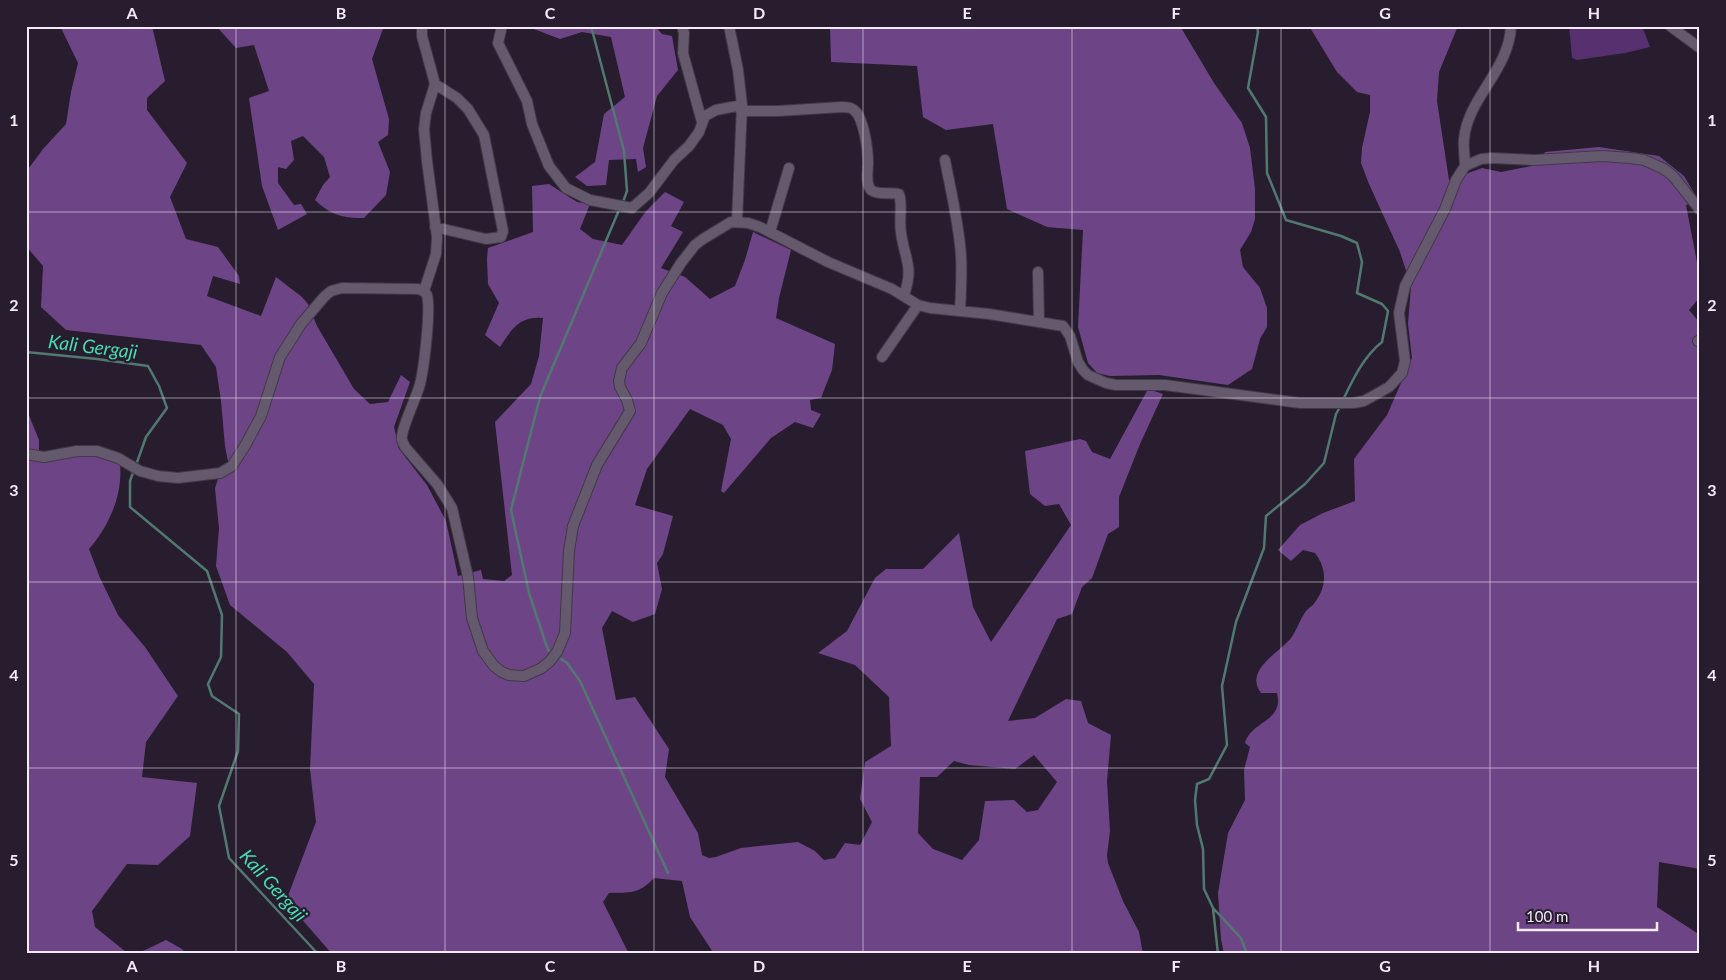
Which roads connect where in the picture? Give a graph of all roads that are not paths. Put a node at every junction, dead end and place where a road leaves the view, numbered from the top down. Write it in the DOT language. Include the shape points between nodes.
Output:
graph roads {
  1 [pos="422,26"];
  2 [pos="502,26"];
  3 [pos="682,26"];
  4 [pos="729,26"];
  5 [pos="1511,26"];
  6 [pos="1670,26"];
  7 [pos="1700,48"];
  8 [pos="435,84"];
  9 [pos="742,108"];
  10 [pos="702,122"];
  11 [pos="945,160"];
  12 [pos="1466,166"];
  13 [pos="789,168"];
  14 [pos="1700,210"];
  15 [pos="737,221"];
  16 [pos="435,227"];
  17 [pos="770,232"];
  18 [pos="1038,272"];
  19 [pos="424,291"];
  20 [pos="904,295"];
  21 [pos="918,305"];
  22 [pos="960,311"];
  23 [pos="1039,322"];
  24 [pos="882,356"];
  25 [pos="26,454"];
  1 -- 8 [label="street"];
  2 -- 10 [label="street" via="498,43 527,101 532,124 549,166 566,188 590,200 632,208 689,146"];
  3 -- 10 [label="street" via="683,53"];
  4 -- 9 [label="street"];
  5 -- 12 [label="street" via="1504,58 1468,122 1464,139"];
  6 -- 7 [label="street"];
  8 -- 16 [label="street" via="424,129"];
  8 -- 16 [label="street" via="468,109 484,135 503,231 501,237 486,239"];
  9 -- 10 [label="street" via="716,110 705,116"];
  9 -- 15 [label="street"];
  9 -- 20 [label="street" via="778,111 842,107 855,110 868,156 868,184 874,192 898,194 900,198 901,234 910,268"];
  11 -- 22 [label="street" via="961,254"];
  12 -- 14 [label="street" via="1492,158 1534,160 1602,156 1644,160 1673,176"];
  12 -- 23 [label="street" via="1456,180 1445,209 1405,286 1399,313 1406,361 1402,374 1382,392 1364,401 1300,403 1165,385 1106,383 1083,370 1063,326"];
  13 -- 17 [label="street"];
  15 -- 17 [label="street"];
  15 -- 19 [label="street" via="711,233 692,249 662,293 640,344 622,368 620,387 630,411 597,465 578,511 569,551 565,633 550,661 533,673 516,676 502,672 487,659 472,618 468,577 452,508 402,441 423,368 428,302"];
  16 -- 19 [label="street" via="436,254"];
  17 -- 20 [label="street"];
  18 -- 23 [label="street"];
  19 -- 25 [label="street" via="356,287 331,291 289,341 280,357 261,416 232,466 220,473 178,478 158,476 102,452 86,450 44,457"];
  20 -- 21 [label="street"];
  21 -- 22 [label="street"];
  21 -- 24 [label="street"];
  22 -- 23 [label="street"];
}
